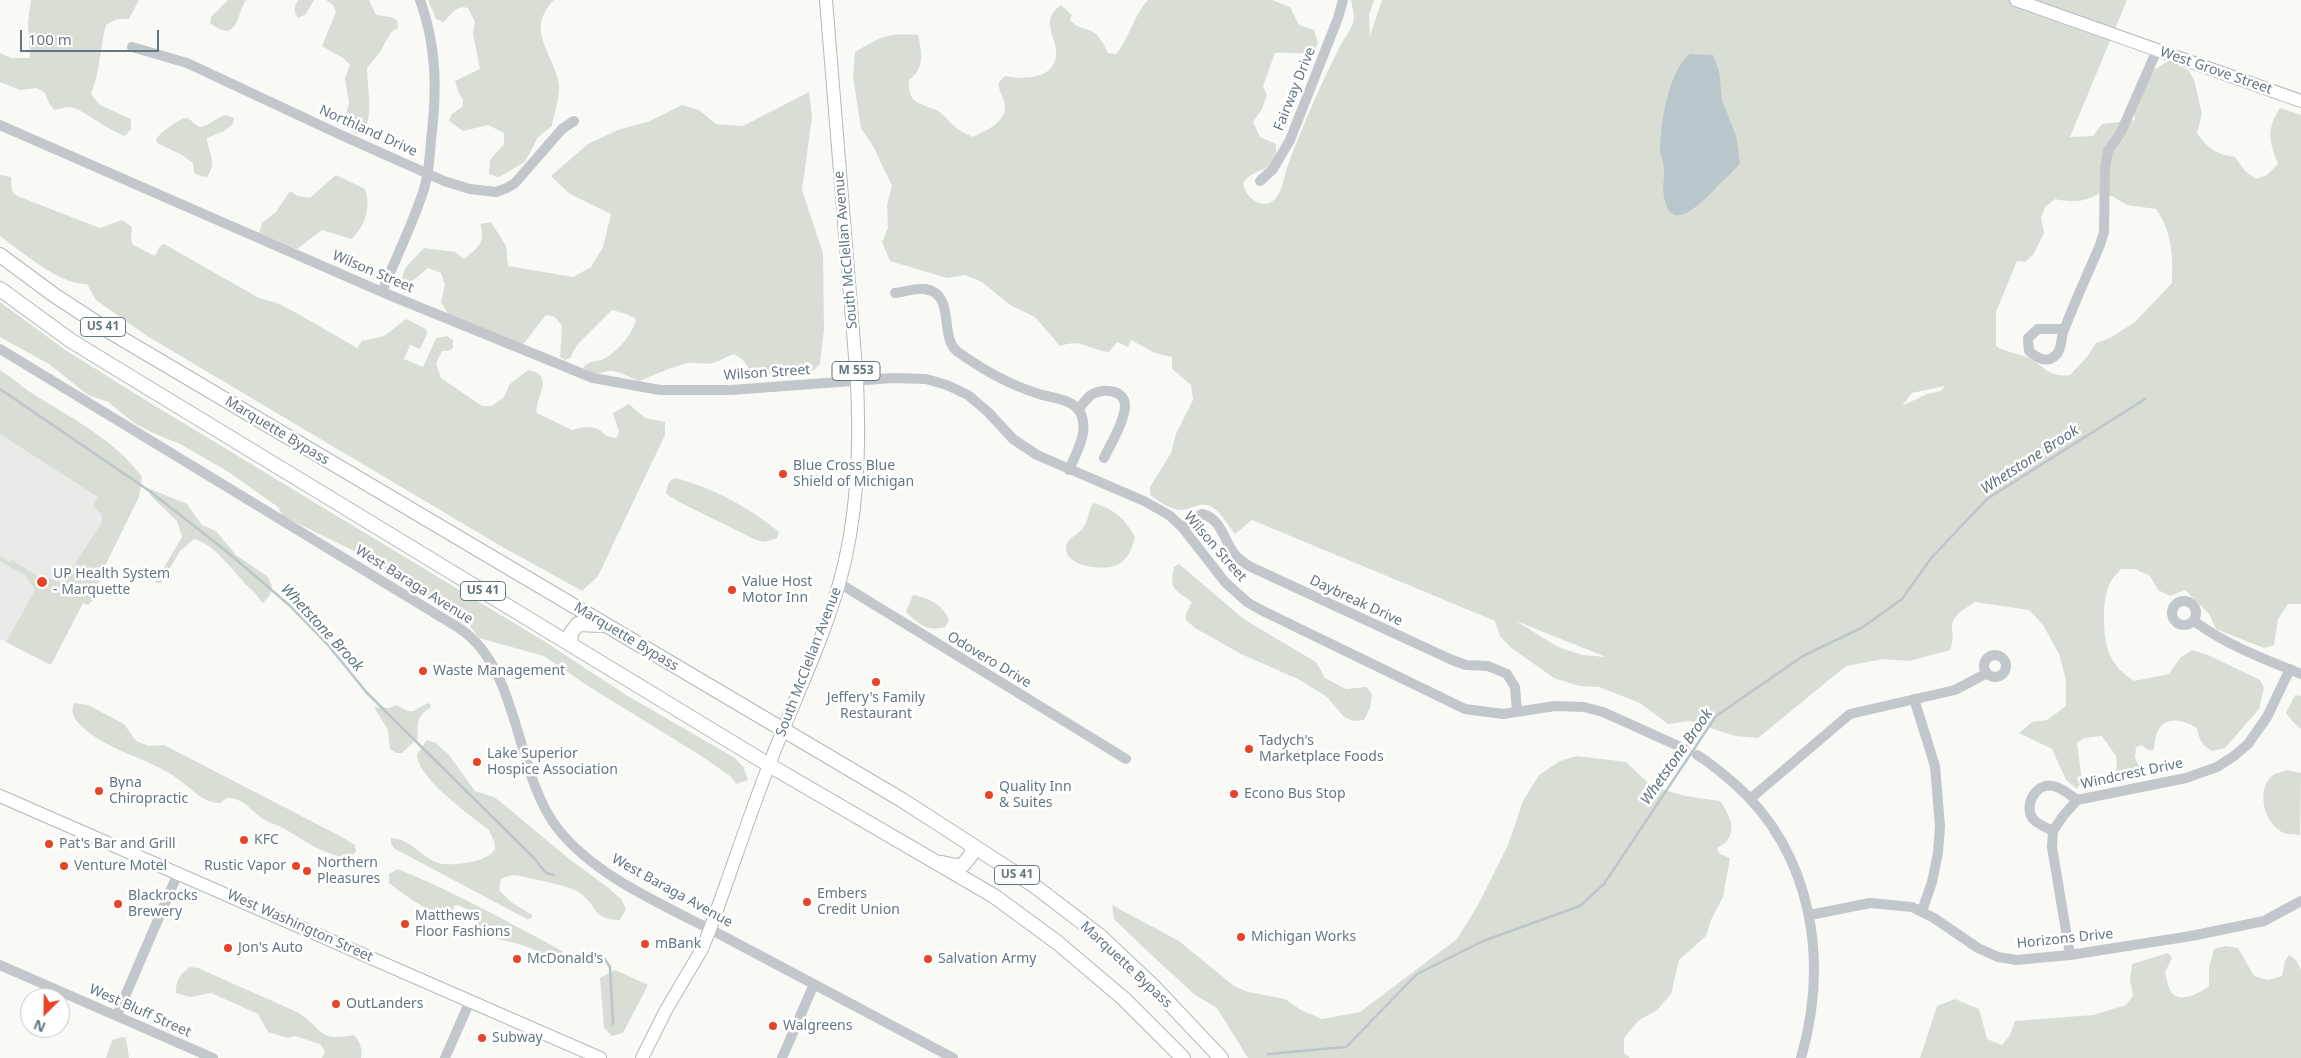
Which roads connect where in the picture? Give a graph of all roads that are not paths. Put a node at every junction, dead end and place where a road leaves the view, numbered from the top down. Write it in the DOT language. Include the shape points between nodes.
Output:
graph roads {
  1 [pos="420,0"];
  2 [pos="826,0"];
  3 [pos="1342,0"];
  4 [pos="2016,0"];
  5 [pos="132,46"];
  6 [pos="2157,50"];
  7 [pos="2301,102"];
  8 [pos="574,121"];
  9 [pos="0,125"];
  10 [pos="428,172"];
  11 [pos="1260,181"];
  12 [pos="0,256"];
  13 [pos="0,289"];
  14 [pos="382,292"];
  15 [pos="895,294"];
  16 [pos="2064,329"];
  17 [pos="0,349"];
  18 [pos="857,381"];
  19 [pos="1078,410"];
  20 [pos="1104,458"];
  21 [pos="1069,470"];
  22 [pos="1182,527"];
  23 [pos="839,583"];
  24 [pos="2194,621"];
  25 [pos="604,625"];
  26 [pos="570,644"];
  27 [pos="2290,669"];
  28 [pos="1987,674"];
  29 [pos="2301,674"];
  30 [pos="1914,700"];
  31 [pos="1518,711"];
  32 [pos="783,730"];
  33 [pos="1686,749"];
  34 [pos="1697,755"];
  35 [pos="1126,759"];
  36 [pos="769,765"];
  37 [pos="0,796"];
  38 [pos="1750,799"];
  39 [pos="2077,800"];
  40 [pos="2053,831"];
  41 [pos="973,846"];
  42 [pos="934,861"];
  43 [pos="178,873"];
  44 [pos="2301,900"];
  45 [pos="1922,911"];
  46 [pos="1810,915"];
  47 [pos="710,929"];
  48 [pos="2070,955"];
  49 [pos="0,965"];
  50 [pos="814,984"];
  51 [pos="470,1001"];
  52 [pos="118,1016"];
  53 [pos="213,1058"];
  54 [pos="446,1058"];
  55 [pos="600,1058"];
  56 [pos="642,1058"];
  57 [pos="782,1058"];
  58 [pos="953,1058"];
  59 [pos="1183,1058"];
  60 [pos="1221,1058"];
  61 [pos="1802,1058"];
  1 -- 10 [label="street" via="432,42 435,73"];
  2 -- 18 [label="main road, South McClellan Avenue / M 553"];
  3 -- 11 [label="street, Fairway Drive" via="1338,18 1290,140 1273,169"];
  4 -- 6 [label="main road, West Grove Street"];
  5 -- 10 [label="street, Northland Drive" via="187,63"];
  6 -- 7 [label="main road, West Grove Street"];
  6 -- 16 [label="street" via="2121,132 2108,151 2104,232"];
  8 -- 10 [label="street, Northland Drive" via="562,129 514,183 501,191 470,189"];
  9 -- 14 [label="street, Wilson Street"];
  10 -- 14 [label="street" via="406,237"];
  12 -- 25 [label="highway, Marquette Bypass / US 41" via="109,331"];
  13 -- 26 [label="highway, Marquette Bypass / US 41" via="70,340"];
  14 -- 18 [label="street, Wilson Street" via="592,378 669,390 731,390"];
  15 -- 19 [label="street" via="924,289 934,292 945,308 950,342 955,350 986,371 1027,390 1057,398"];
  17 -- 47 [label="street, West Baraga Avenue" via="468,634 485,652 499,679 540,796 558,829 588,858 614,876"];
  18 -- 21 [label="street, Wilson Street" via="926,379 946,385 968,395 1013,439"];
  18 -- 23 [label="main road, South McClellan Avenue / M 553" via="858,471"];
  19 -- 20 [label="street" via="1089,396 1097,392 1115,392 1123,397 1124,415"];
  19 -- 21 [label="street" via="1083,433"];
  21 -- 22 [label="street, Wilson Street" via="1144,501"];
  22 -- 31 [label="street, Wilson Street" via="1225,582 1261,610 1464,709 1488,713"];
  22 -- 31 [label="street, Daybreak Drive" via="1202,514 1211,516 1233,553 1251,567 1452,660 1499,669 1507,674 1515,687"];
  23 -- 32 [label="main road, South McClellan Avenue / M 553"];
  23 -- 35 [label="street, Odovero Drive"];
  24 -- 27 [label="street" via="2213,636"];
  25 -- 26 [label="highway" via="578,624 573,627"];
  25 -- 32 [label="highway, Marquette Bypass / US 41"];
  26 -- 36 [label="highway, Marquette Bypass / US 41"];
  27 -- 29 [label="street"];
  27 -- 39 [label="street, Windcrest Drive" via="2267,717 2248,744 2218,767 2186,778"];
  28 -- 30 [label="street" via="1955,690"];
  30 -- 38 [label="street" via="1850,714"];
  30 -- 45 [label="street" via="1936,766 1940,826 1932,882"];
  31 -- 33 [label="street, Wilson Street" via="1555,706 1584,707 1603,712"];
  32 -- 36 [label="main road, South McClellan Avenue / M 553"];
  32 -- 41 [label="highway, Marquette Bypass / US 41"];
  34 -- 38 [label="street"];
  36 -- 42 [label="highway, Marquette Bypass / US 41"];
  36 -- 47 [label="main road, South McClellan Avenue"];
  37 -- 43 [label="main road, West Washington Street"];
  38 -- 46 [label="street" via="1788,853"];
  39 -- 40 [label="street, Windcrest Drive"];
  39 -- 40 [label="street, Windcrest Drive" via="2052,785 2043,786 2033,796 2028,810 2033,819"];
  40 -- 48 [label="street" via="2052,848"];
  41 -- 42 [label="highway" via="963,865"];
  41 -- 60 [label="highway, Marquette Bypass / US 41" via="1032,884 1100,936"];
  42 -- 59 [label="highway, Marquette Bypass / US 41" via="994,896 1058,943 1124,999"];
  43 -- 51 [label="main road, West Washington Street"];
  43 -- 52 [label="street"];
  44 -- 48 [label="street, Horizons Drive" via="2264,921"];
  45 -- 46 [label="street, Horizons Drive" via="1870,903"];
  45 -- 48 [label="street, Horizons Drive" via="1978,948 1998,957 2016,960"];
  46 -- 61 [label="street" via="1815,950 1815,986 1813,1013"];
  47 -- 50 [label="street, West Baraga Avenue"];
  47 -- 56 [label="main road, South McClellan Avenue"];
  49 -- 52 [label="street, West Bluff Street"];
  50 -- 57 [label="street"];
  50 -- 58 [label="street, West Baraga Avenue"];
  51 -- 54 [label="street"];
  51 -- 55 [label="main road, West Washington Street"];
  52 -- 53 [label="street, West Bluff Street"];
}
